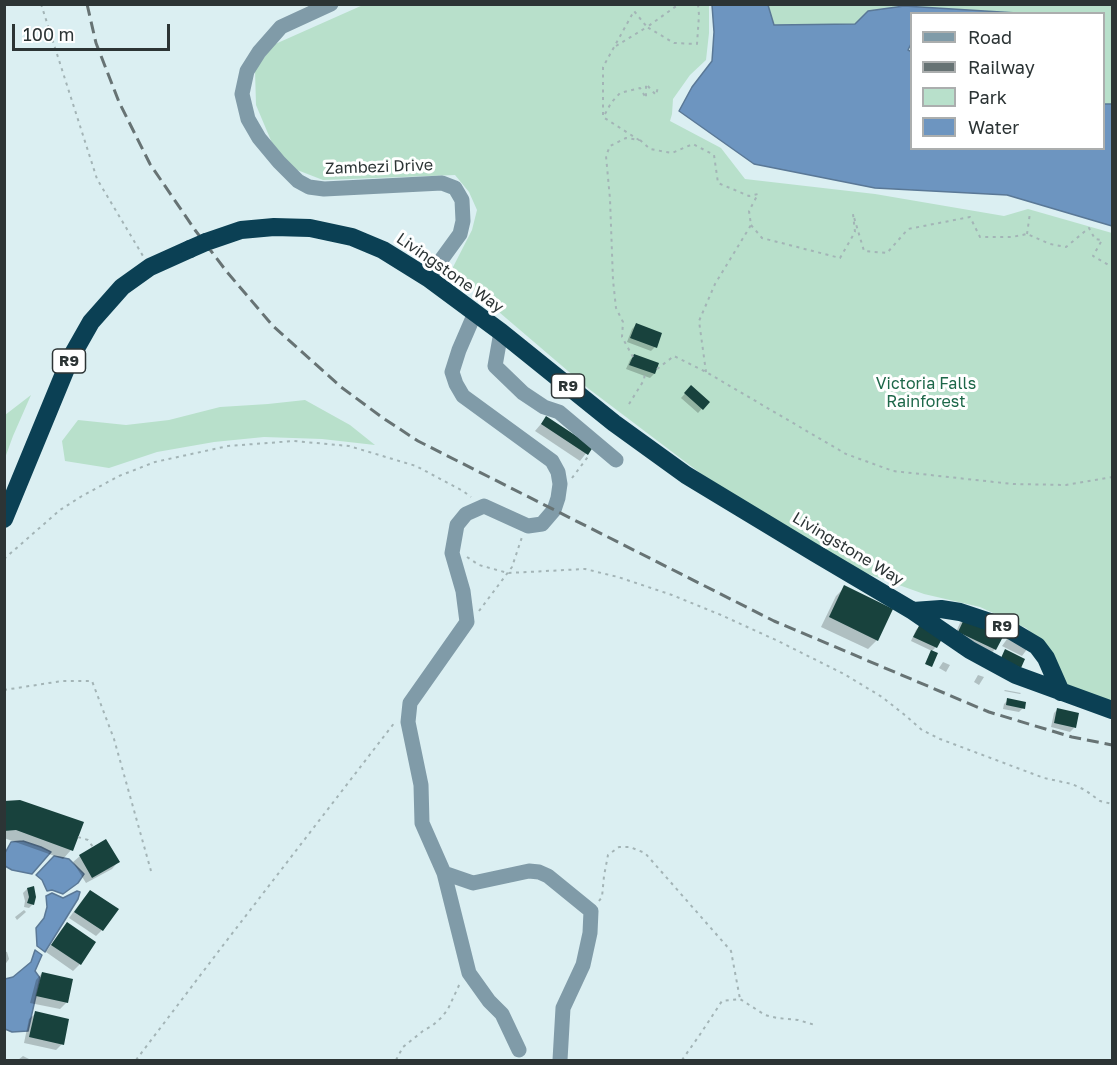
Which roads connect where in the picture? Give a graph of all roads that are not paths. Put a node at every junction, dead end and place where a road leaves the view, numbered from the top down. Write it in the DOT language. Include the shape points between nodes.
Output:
graph roads {
  1 [pos="331,4"];
  2 [pos="428,278"];
  3 [pos="475,313"];
  4 [pos="501,332"];
  5 [pos="578,394"];
  6 [pos="559,412"];
  7 [pos="616,460"];
  8 [pos="4,519"];
  9 [pos="913,611"];
  10 [pos="1061,692"];
  11 [pos="1113,710"];
  12 [pos="444,873"];
  13 [pos="519,1050"];
  14 [pos="560,1060"];
  1 -- 2 [label="street, Zambezi Drive" via="281,27 259,52 247,70 242,94 248,119 279,162 309,187 442,183 455,188 462,200 460,234"];
  2 -- 3 [label="highway, Livingstone Way / R9"];
  2 -- 8 [label="highway, Livingstone Way / R9" via="383,250 352,237 310,228 241,230 150,267 122,287 91,322 70,359"];
  3 -- 4 [label="highway, Livingstone Way / R9"];
  3 -- 12 [label="street" via="453,372 456,384 463,396 552,461 560,484 554,510 542,524 528,526 483,506 466,514 457,525 453,553 467,622 410,703 408,722 422,785 422,824"];
  4 -- 5 [label="highway, Livingstone Way / R9"];
  4 -- 6 [label="street" via="495,366 523,393"];
  5 -- 6 [label="street"];
  5 -- 9 [label="highway, Livingstone Way / R9" via="686,475"];
  6 -- 7 [label="street"];
  9 -- 10 [label="highway, Livingstone Way / R9" via="979,655 1016,675"];
  9 -- 10 [label="highway, R9" via="960,612 1005,627 1037,646 1047,658"];
  10 -- 11 [label="highway, Livingstone Way / R9"];
  12 -- 13 [label="street" via="469,973 502,1014"];
  12 -- 14 [label="street" via="473,883 539,872 591,911 583,964 563,1008"];
}
